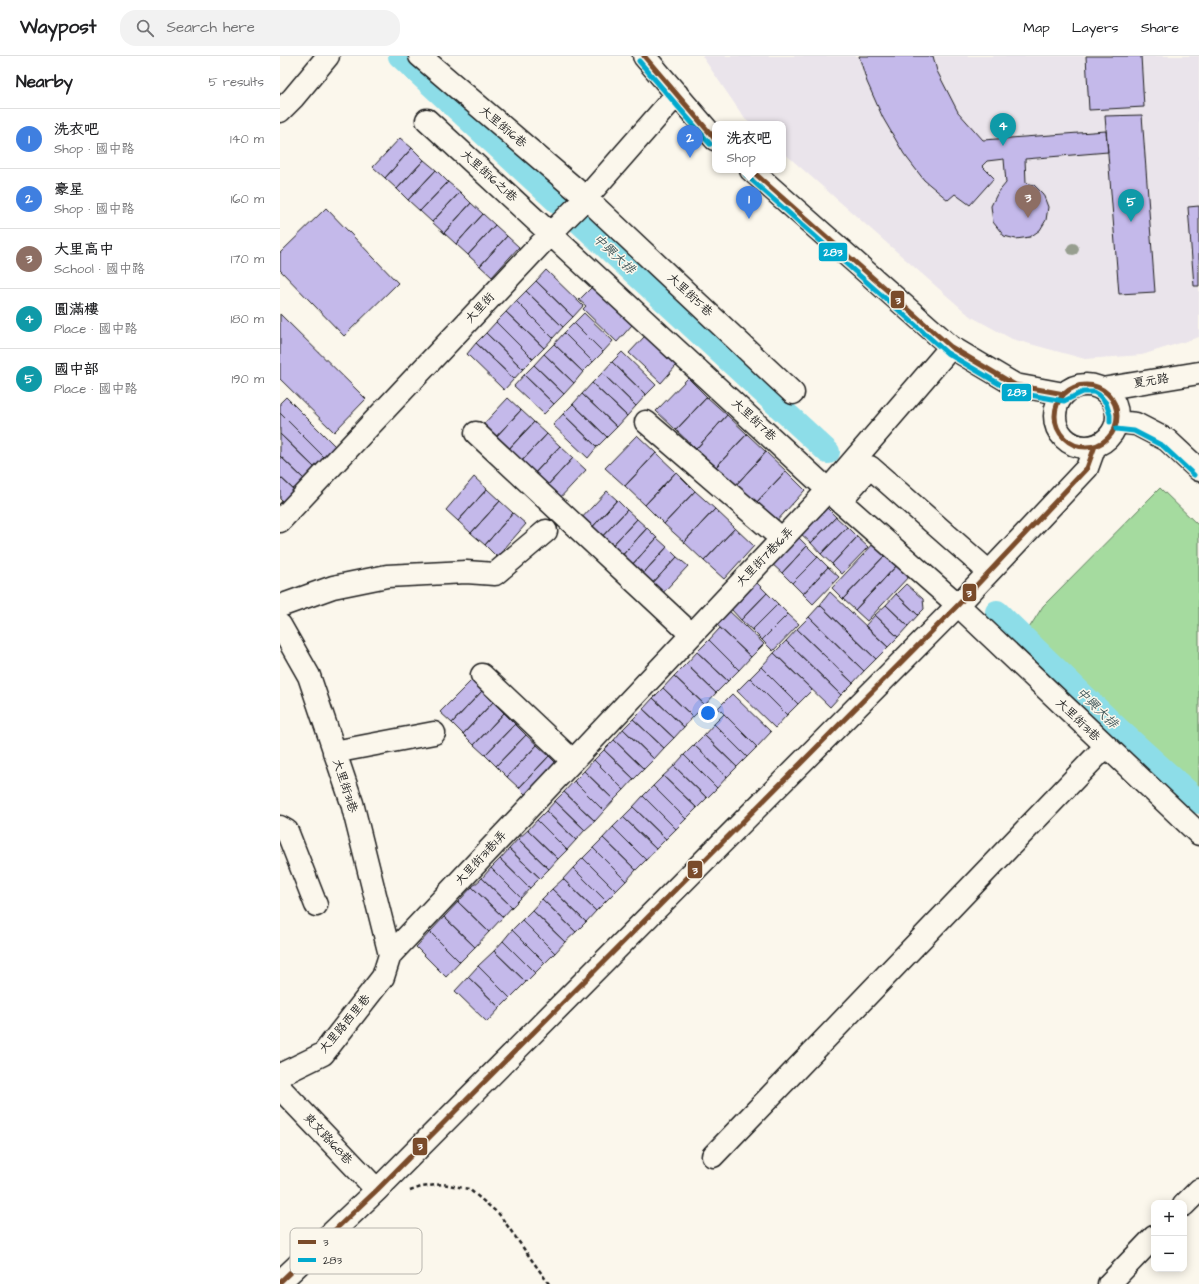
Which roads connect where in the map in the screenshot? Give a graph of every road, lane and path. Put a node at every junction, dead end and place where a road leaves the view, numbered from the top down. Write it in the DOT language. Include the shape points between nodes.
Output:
graph roads {
  1 [pos="328,56"];
  2 [pos="420,56"];
  3 [pos="644,56"];
  4 [pos="677,94"];
  5 [pos="280,111"];
  6 [pos="427,120"];
  7 [pos="712,135"];
  8 [pos="753,173"];
  9 [pos="586,198"];
  10 [pos="551,233"];
  11 [pos="951,347"];
  12 [pos="1199,374"];
  13 [pos="1102,389"];
  14 [pos="793,393"];
  15 [pos="1064,394"];
  16 [pos="646,422"];
  17 [pos="1117,422"];
  18 [pos="476,432"];
  19 [pos="1095,446"];
  20 [pos="1199,470"];
  21 [pos="835,495"];
  22 [pos="280,521"];
  23 [pos="546,531"];
  24 [pos="782,539"];
  25 [pos="989,572"];
  26 [pos="958,605"];
  27 [pos="280,606"];
  28 [pos="280,625"];
  29 [pos="691,634"];
  30 [pos="482,675"];
  31 [pos="434,733"];
  32 [pos="1106,746"];
  33 [pos="334,752"];
  34 [pos="573,761"];
  35 [pos="280,827"];
  36 [pos="1199,834"];
  37 [pos="316,905"];
  38 [pos="390,955"];
  39 [pos="280,1075"];
  40 [pos="280,1088"];
  41 [pos="713,1156"];
  42 [pos="376,1190"];
  43 [pos="1199,1190"];
  44 [pos="1187,1202"];
  45 [pos="336,1228"];
  46 [pos="1151,1240"];
  47 [pos="290,1272"];
  48 [pos="280,1282"];
  49 [pos="549,1284"];
  50 [pos="1109,1284"];
  1 -- 5 [label="street"];
  2 -- 9 [label="street, 大里街16巷"];
  3 -- 4 [label="street"];
  4 -- 7 [label="street"];
  4 -- 9 [label="street, 大里街"];
  6 -- 10 [label="street, 大里街16之1巷"];
  8 -- 11 [label="street"];
  9 -- 10 [label="street, 大里街"];
  9 -- 14 [label="street, 大里街5巷"];
  10 -- 21 [label="street, 大里街7巷"];
  10 -- 22 [label="street, 大里街"];
  11 -- 15 [label="street" via="1015,385"];
  11 -- 21 [label="street, 大里街7巷16弄"];
  12 -- 13 [label="street, 夏元路"];
  13 -- 15 [label="street" via="1082,385"];
  13 -- 17 [label="street" via="1110,395 1115,404"];
  15 -- 19 [label="street" via="1055,413 1056,424 1061,434 1068,442 1078,446"];
  16 -- 24 [label="street"];
  17 -- 19 [label="street" via="1110,437"];
  17 -- 20 [label="street" via="1136,424 1167,440"];
  18 -- 29 [label="street"];
  19 -- 25 [label="street" via="1087,468"];
  21 -- 24 [label="street, 大里街7巷16弄"];
  21 -- 25 [label="street" via="870,467"];
  21 -- 26 [label="street, 大里街7巷"];
  23 -- 27 [label="street" via="495,574 466,572 387,576 333,587"];
  24 -- 29 [label="street, 大里街7巷16弄"];
  25 -- 26 [label="street"];
  26 -- 32 [label="street, 大里街31巷"];
  26 -- 42 [label="street"];
  28 -- 33 [label="street, 大里街31巷" via="309,676"];
  29 -- 34 [label="street, 大里街7巷16弄"];
  30 -- 34 [label="street"];
  31 -- 33 [label="street"];
  32 -- 36 [label="street, 大里街31巷"];
  32 -- 41 [label="street"];
  33 -- 38 [label="street, 大里街31巷" via="352,803"];
  34 -- 38 [label="street, 大里街31巷1弄"];
  35 -- 37 [label="street" via="288,831"];
  38 -- 39 [label="street, 大里路西里巷" via="383,977 323,1054"];
  40 -- 42 [label="street, 爽文路168巷"];
  42 -- 45 [label="street"];
  42 -- 49 [label="path" via="394,1196 421,1187 443,1184 469,1189 499,1214"];
  43 -- 44 [label="street"];
  46 -- 50 [label="street"];
  47 -- 48 [label="street"];
}
